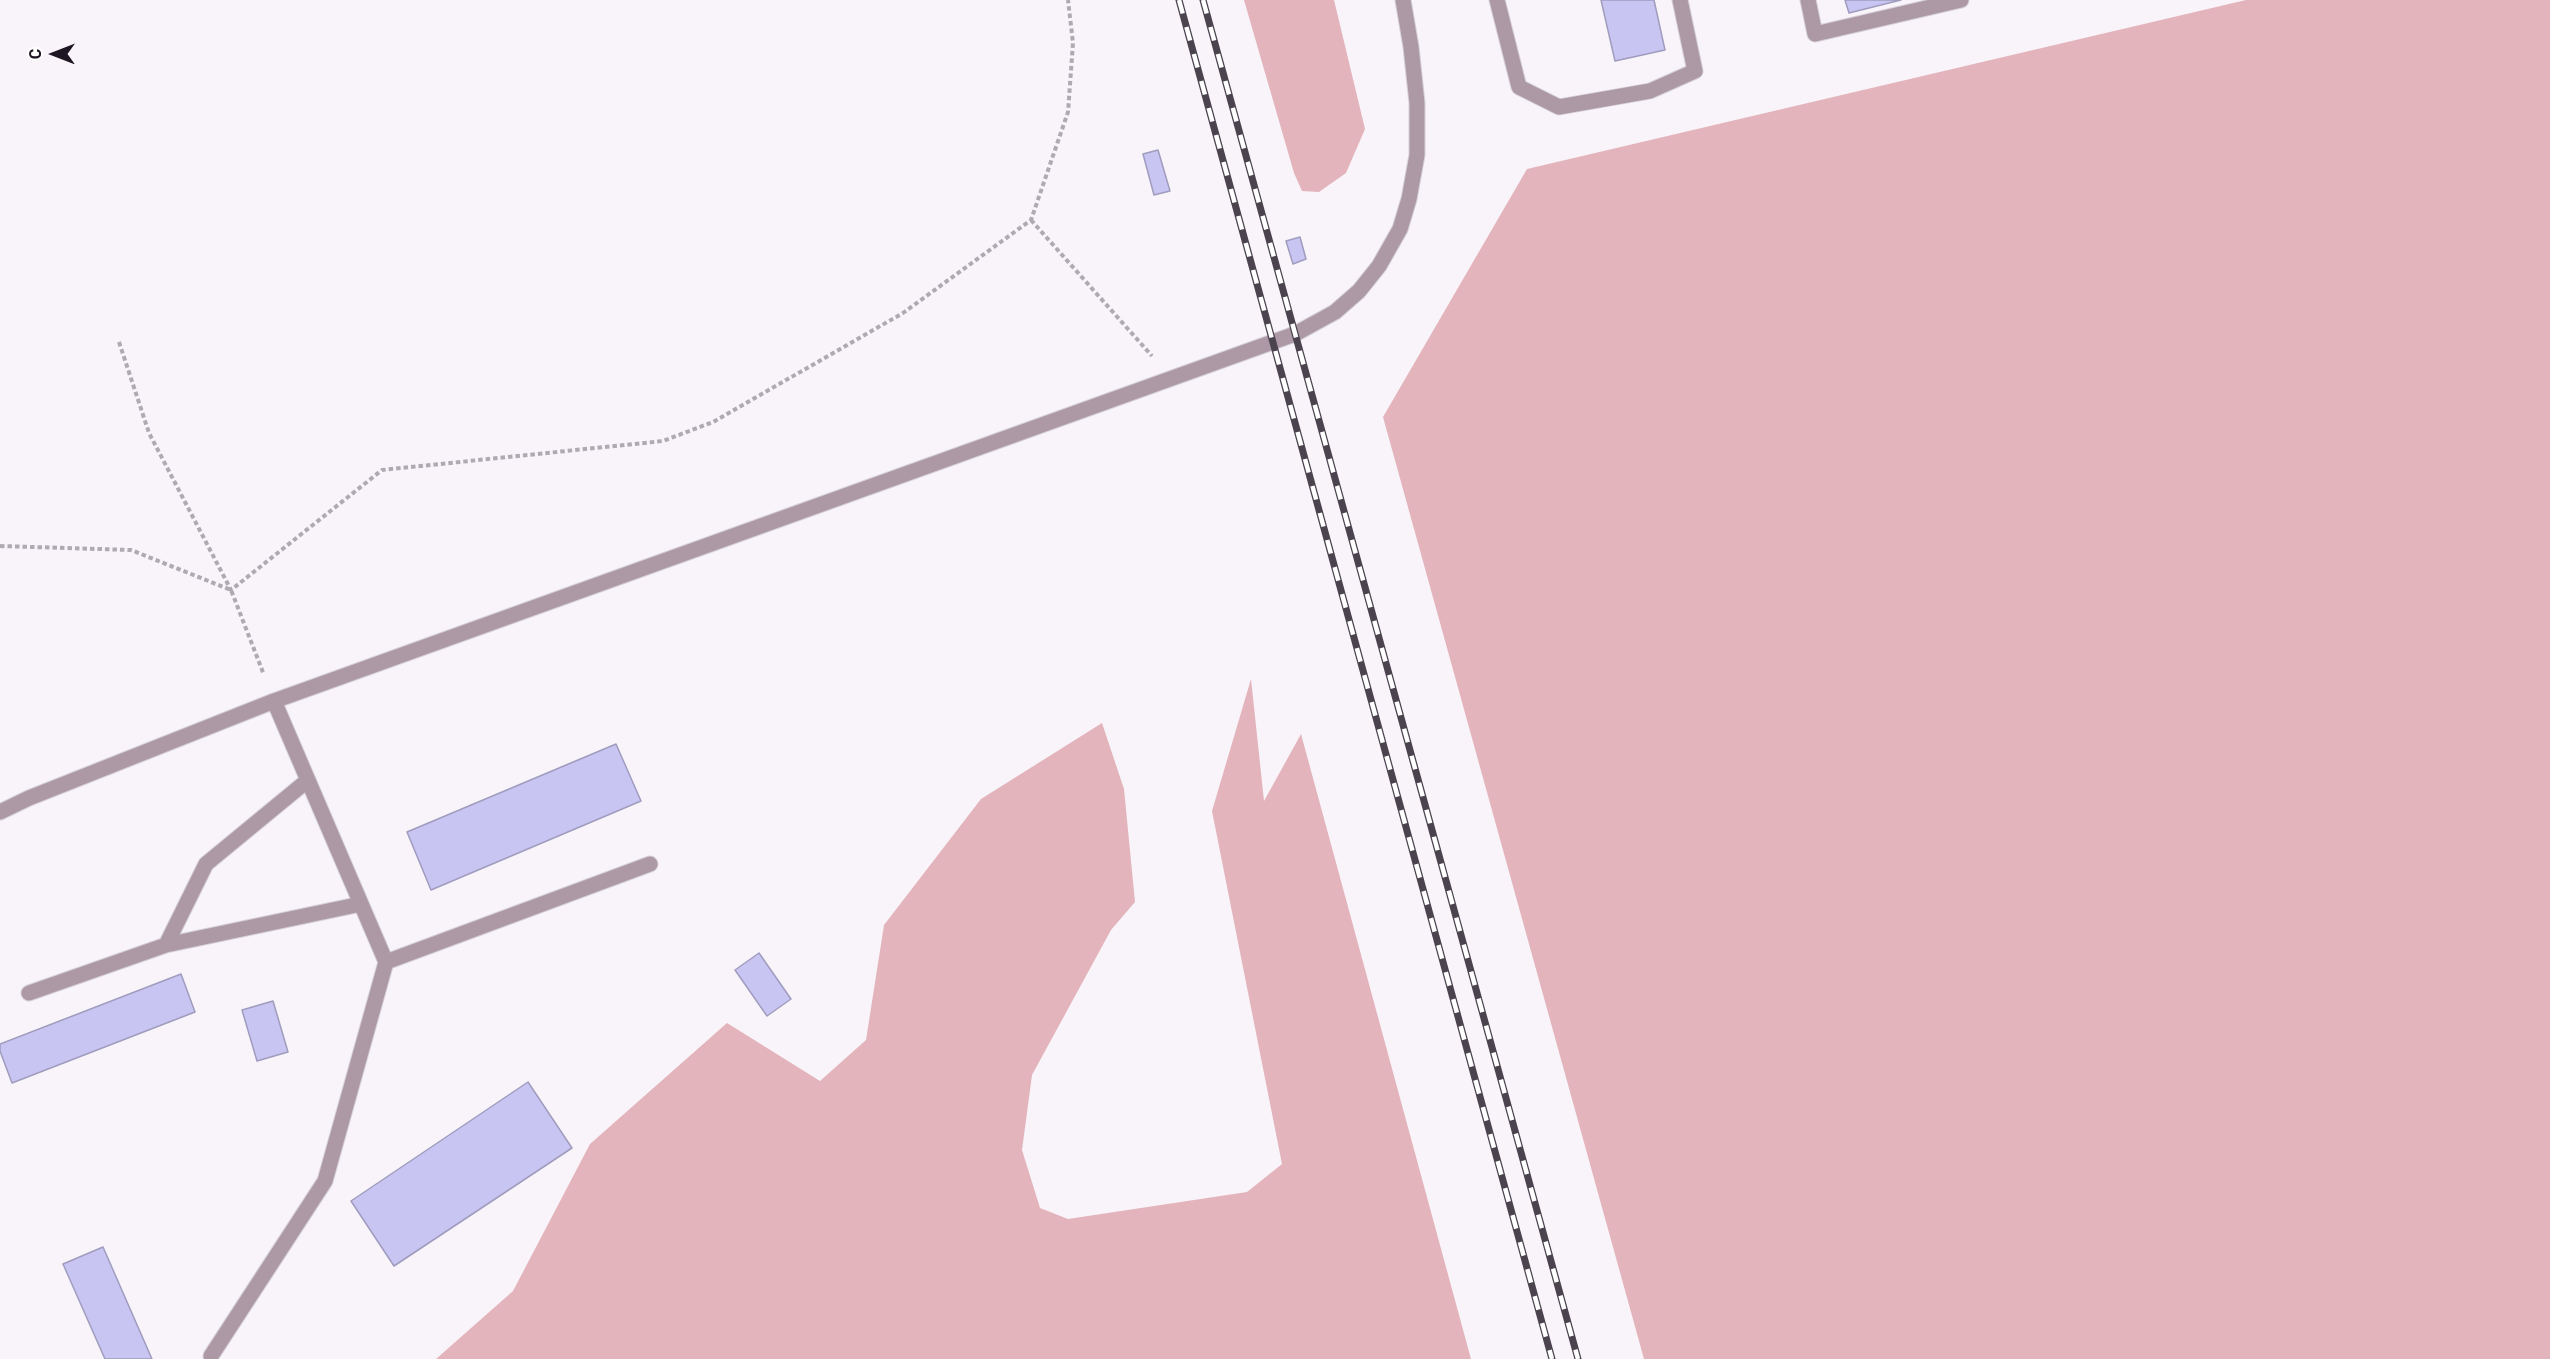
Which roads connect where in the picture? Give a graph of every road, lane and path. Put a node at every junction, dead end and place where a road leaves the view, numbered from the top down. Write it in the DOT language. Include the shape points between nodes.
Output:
graph roads {
  1 [pos="1068,0"];
  2 [pos="1403,0"];
  3 [pos="1497,0"];
  4 [pos="1680,0"];
  5 [pos="1808,0"];
  6 [pos="1961,0"];
  7 [pos="1031,220"];
  8 [pos="120,342"];
  9 [pos="1172,378"];
  10 [pos="0,546"];
  11 [pos="231,590"];
  12 [pos="274,701"];
  13 [pos="308,780"];
  14 [pos="0,813"];
  15 [pos="650,864"];
  16 [pos="361,904"];
  17 [pos="166,945"];
  18 [pos="386,962"];
  19 [pos="29,993"];
  20 [pos="211,1356"];
  1 -- 7 [label="path" via="1073,43 1068,112"];
  2 -- 9 [label="street" via="1412,47 1417,155 1400,229 1379,266 1335,312 1295,334"];
  3 -- 4 [label="street" via="1519,87 1559,108 1650,91 1695,71"];
  5 -- 6 [label="street" via="1815,34"];
  7 -- 9 [label="path"];
  7 -- 11 [label="path" via="903,313 713,422 663,441 382,470"];
  8 -- 11 [label="path" via="149,433"];
  9 -- 12 [label="street"];
  10 -- 11 [label="path" via="131,550"];
  11 -- 12 [label="path"];
  12 -- 13 [label="street"];
  12 -- 14 [label="street"];
  13 -- 16 [label="street"];
  13 -- 17 [label="street" via="206,864"];
  15 -- 18 [label="street"];
  16 -- 17 [label="street"];
  16 -- 18 [label="street"];
  17 -- 19 [label="street"];
  18 -- 20 [label="street" via="325,1181"];
}
